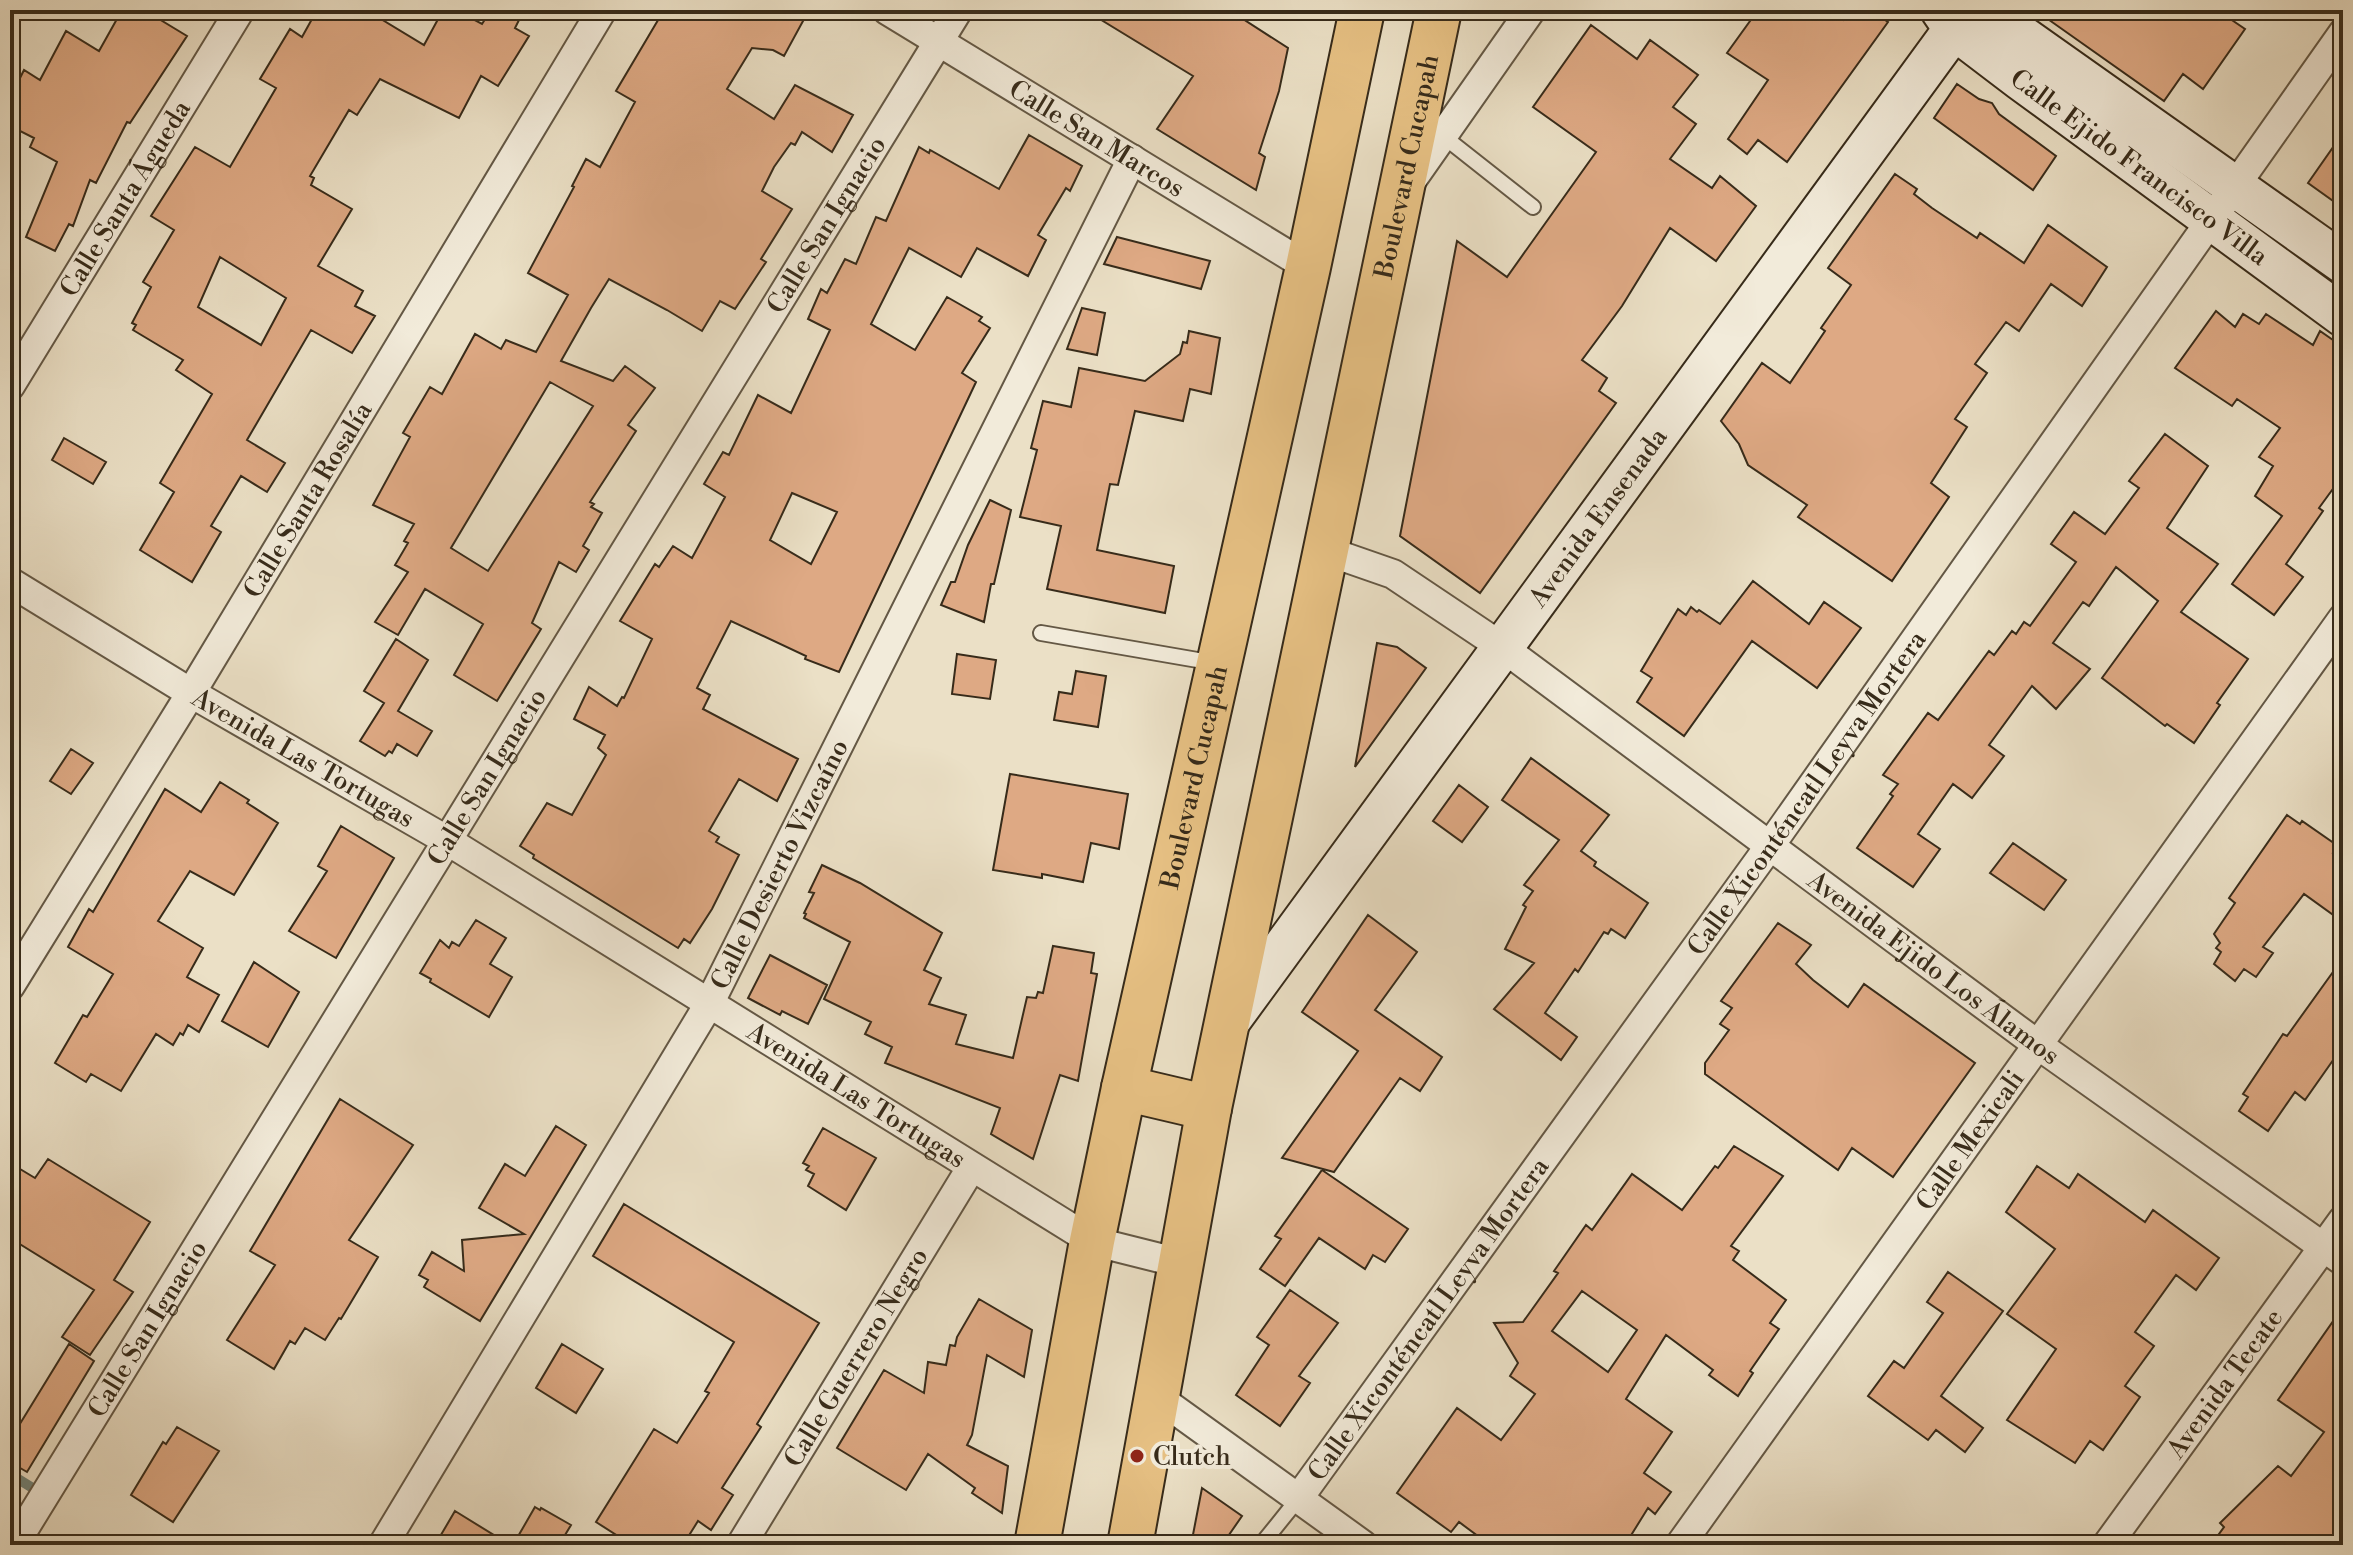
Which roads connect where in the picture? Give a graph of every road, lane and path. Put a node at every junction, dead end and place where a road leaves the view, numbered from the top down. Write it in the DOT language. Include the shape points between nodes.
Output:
graph roads {
  1 [pos="240,10"];
  2 [pos="602,10"];
  3 [pos="887,10"];
  4 [pos="958,10"];
  5 [pos="1362,10"];
  6 [pos="1439,10"];
  7 [pos="1531,10"];
  8 [pos="1962,15"];
  9 [pos="2343,33"];
  10 [pos="939,42"];
  11 [pos="1443,136"];
  12 [pos="1132,159"];
  13 [pos="2236,187"];
  14 [pos="1398,202"];
  15 [pos="1533,207"];
  16 [pos="2211,222"];
  17 [pos="2343,263"];
  18 [pos="1308,267"];
  19 [pos="2343,316"];
  20 [pos="10,386"];
  21 [pos="1324,550"];
  22 [pos="10,582"];
  23 [pos="2343,618"];
  24 [pos="1041,633"];
  25 [pos="1502,647"];
  26 [pos="1219,663"];
  27 [pos="191,693"];
  28 [pos="448,841"];
  29 [pos="1769,847"];
  30 [pos="10,986"];
  31 [pos="709,1004"];
  32 [pos="1226,1026"];
  33 [pos="2038,1045"];
  34 [pos="1124,1088"];
  35 [pos="1209,1108"];
  36 [pos="971,1168"];
  37 [pos="2343,1220"];
  38 [pos="1092,1241"];
  39 [pos="2333,1254"];
  40 [pos="1180,1263"];
  41 [pos="1156,1396"];
  42 [pos="1298,1499"];
  43 [pos="14,1545"];
  44 [pos="383,1545"];
  45 [pos="741,1545"];
  46 [pos="1037,1545"];
  47 [pos="1130,1545"];
  48 [pos="1261,1545"];
  49 [pos="1363,1545"];
  50 [pos="1680,1545"];
  51 [pos="2107,1545"];
  1 -- 20 [label="street, Calle Santa Águeda"];
  2 -- 27 [label="street, Calle Santa Rosalía"];
  3 -- 10 [label="street, Calle San Marcos"];
  4 -- 10 [label="street, Calle San Ignacio"];
  5 -- 18 [label="main road, Boulevard Cucapah"];
  6 -- 14 [label="main road, Boulevard Cucapah"];
  7 -- 11 [label="street"];
  8 -- 13 [label="street, Calle Ejido Francisco Villa"];
  8 -- 16 [label="street, Calle Ejido Francisco Villa"];
  8 -- 25 [label="street, Avenida Ensenada"];
  9 -- 13 [label="street, Calle Xiconténcatl Leyva Mortera"];
  10 -- 12 [label="street, Calle San Marcos"];
  10 -- 28 [label="street, Calle San Ignacio"];
  11 -- 14 [label="street"];
  11 -- 15 [label="lane"];
  12 -- 18 [label="street, Calle San Marcos"];
  12 -- 31 [label="street, Calle Desierto Vizcaíno"];
  13 -- 16 [label="street, Calle Xiconténcatl Leyva Mortera"];
  13 -- 17 [label="street, Calle Ejido Francisco Villa"];
  14 -- 21 [label="main road, Boulevard Cucapah"];
  16 -- 19 [label="street, Calle Ejido Francisco Villa"];
  16 -- 29 [label="street, Calle Xiconténcatl Leyva Mortera"];
  18 -- 26 [label="main road, Boulevard Cucapah"];
  21 -- 25 [label="street, Avenida Ejido Los Álamos" via="1393,574"];
  21 -- 32 [label="main road, Boulevard Cucapah"];
  22 -- 27 [label="street, Avenida Las Tortugas"];
  23 -- 33 [label="street, Calle Mexicali"];
  24 -- 26 [label="lane"];
  25 -- 29 [label="street, Avenida Ejido Los Álamos"];
  25 -- 32 [label="street, Avenida Ensenada"];
  26 -- 34 [label="main road, Boulevard Cucapah"];
  27 -- 28 [label="street, Avenida Las Tortugas"];
  27 -- 30 [label="street, Calle Santa Rosalía"];
  28 -- 31 [label="street, Avenida Las Tortugas"];
  28 -- 43 [label="street, Calle San Ignacio"];
  29 -- 33 [label="street, Avenida Ejido Los Álamos"];
  29 -- 42 [label="street, Calle Xiconténcatl Leyva Mortera"];
  31 -- 36 [label="street, Avenida Las Tortugas"];
  31 -- 44 [label="street, Calle Desierto Vizcaíno"];
  32 -- 35 [label="main road, Boulevard Cucapah"];
  33 -- 39 [label="street, Avenida Ejido Los Álamos"];
  33 -- 50 [label="street, Calle Mexicali"];
  34 -- 35 [label="main road"];
  34 -- 38 [label="main road, Boulevard Cucapah"];
  35 -- 40 [label="main road, Boulevard Cucapah"];
  36 -- 38 [label="street, Avenida Las Tortugas"];
  36 -- 45 [label="street, Calle Guerrero Negro"];
  37 -- 39 [label="street, Avenida Tecate"];
  38 -- 40 [label="street, Avenida Las Tortugas"];
  38 -- 46 [label="main road, Boulevard Cucapah"];
  39 -- 51 [label="street, Avenida Tecate"];
  40 -- 41 [label="main road, Boulevard Cucapah"];
  41 -- 42 [label="street"];
  41 -- 47 [label="main road, Boulevard Cucapah"];
  42 -- 48 [label="lane, Calle Xiconténcatl Leyva Mortera"];
  42 -- 49 [label="street"];
}
